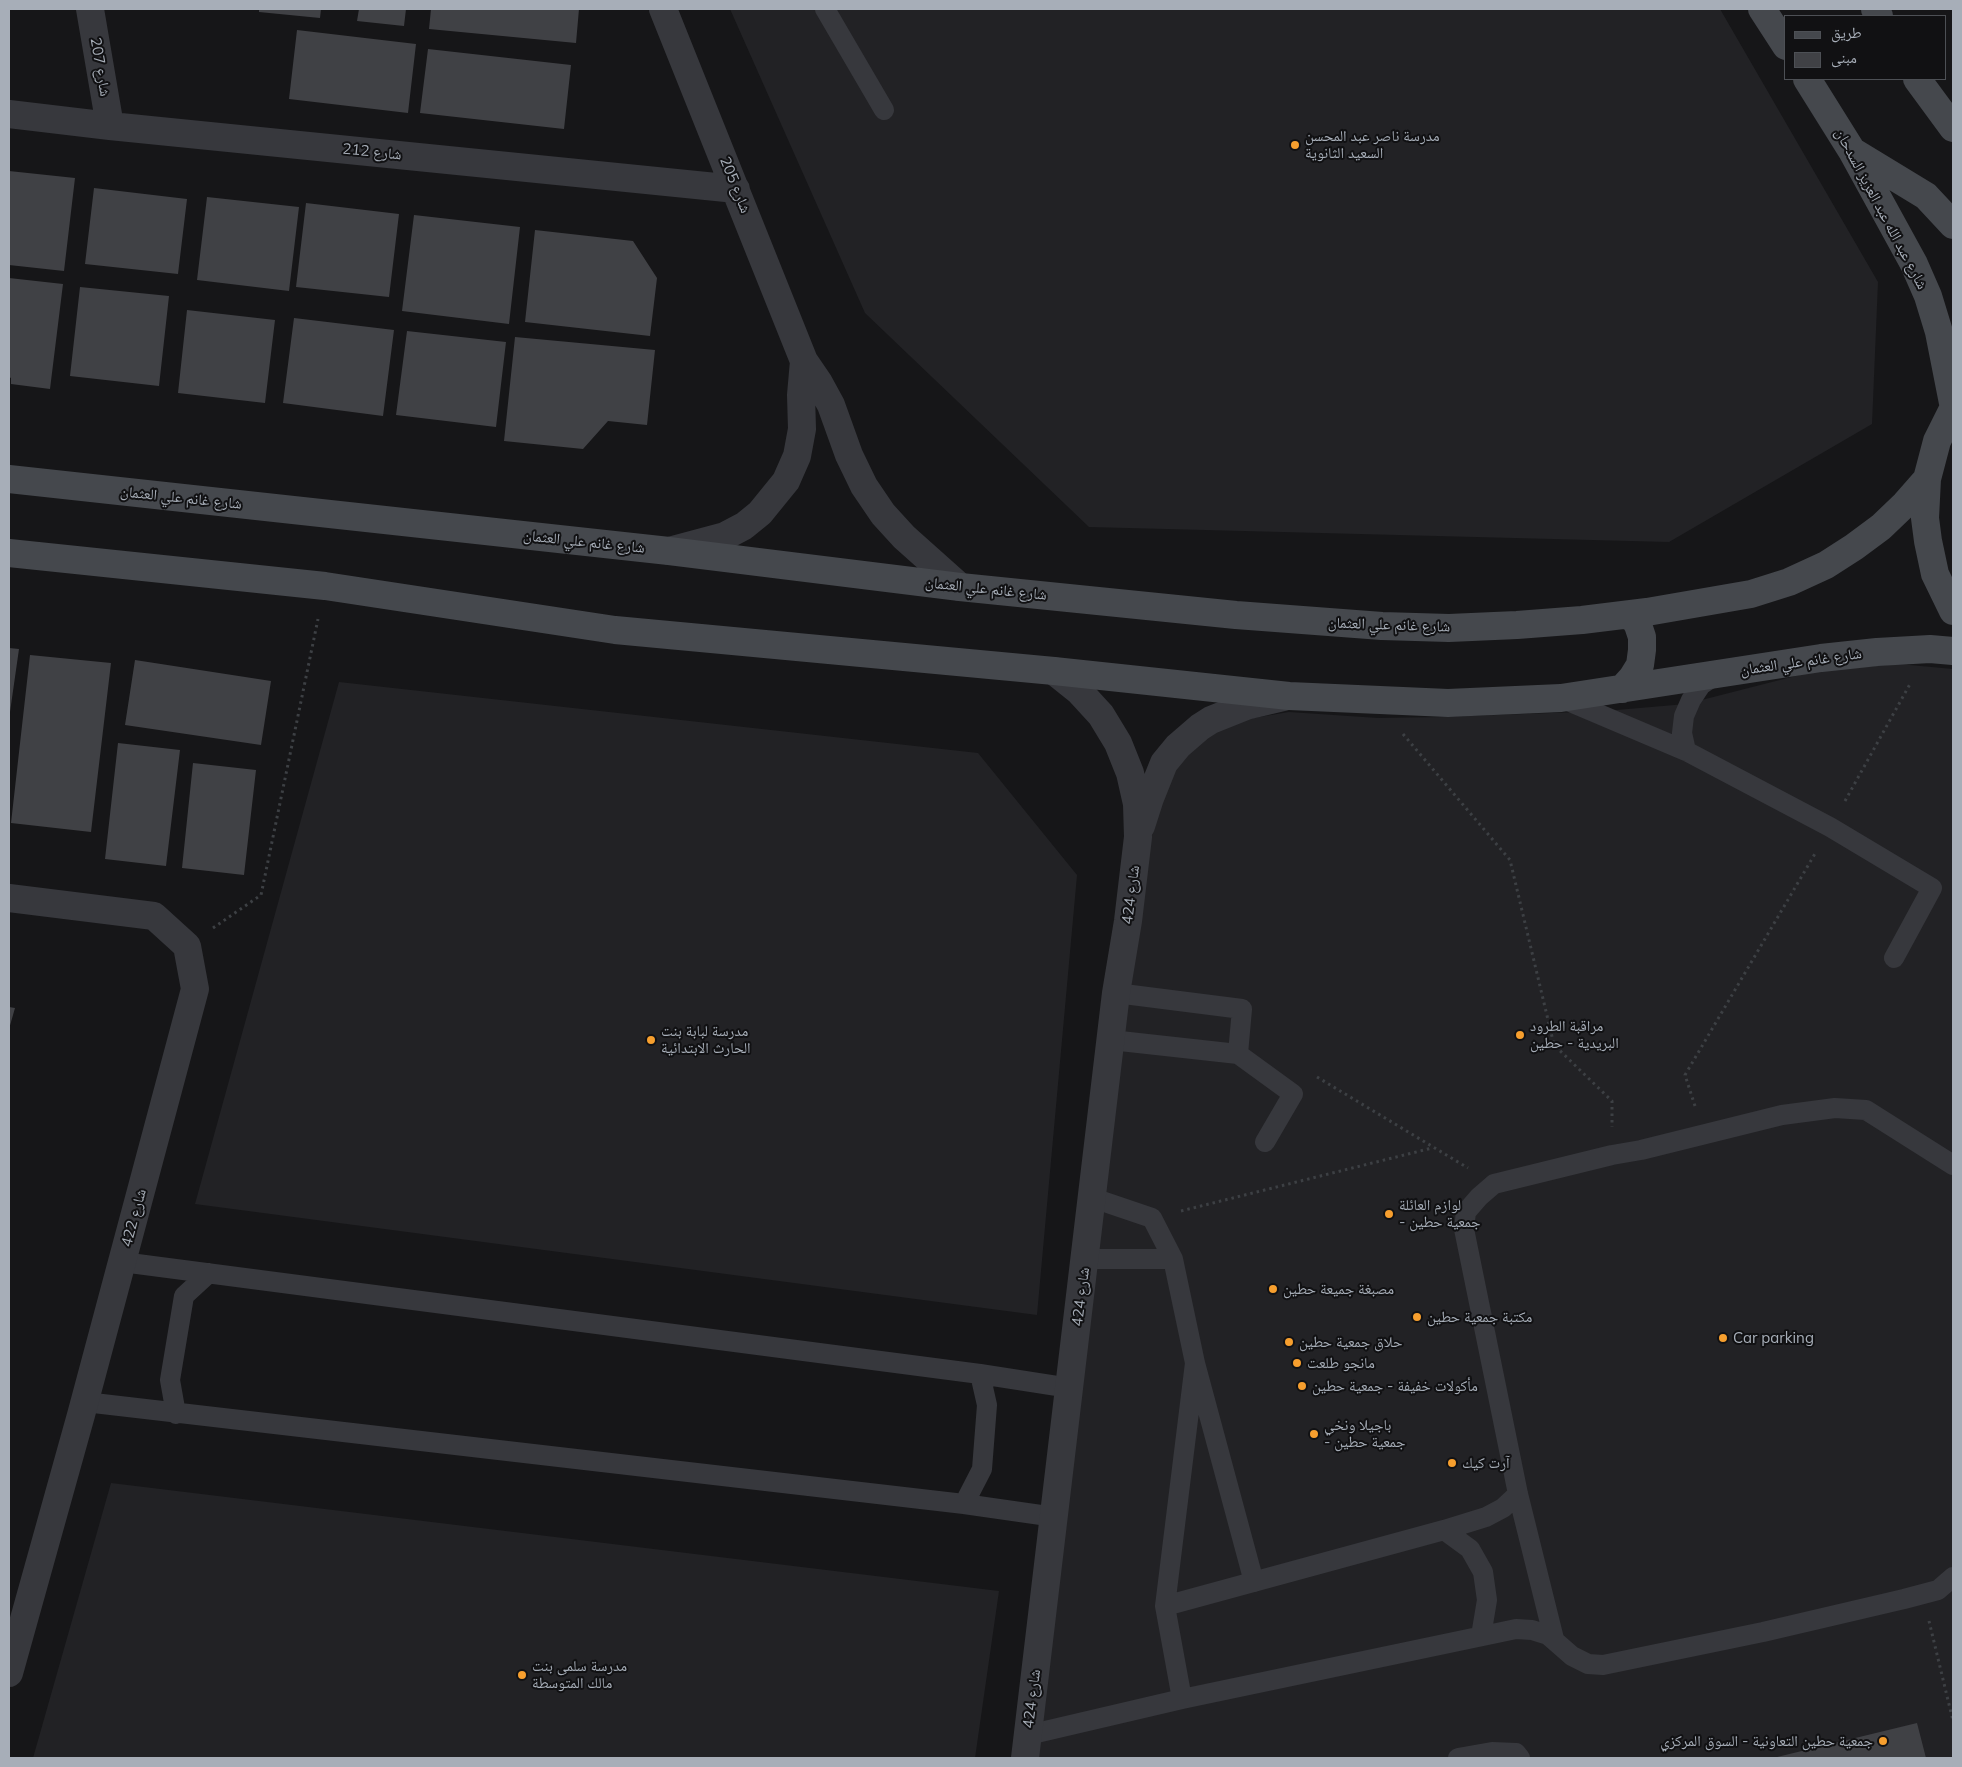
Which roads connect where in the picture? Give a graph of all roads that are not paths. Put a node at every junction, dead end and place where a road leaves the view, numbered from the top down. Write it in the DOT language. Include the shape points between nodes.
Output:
graph roads {
  1 [pos="90,9"];
  2 [pos="664,9"];
  3 [pos="824,9"];
  4 [pos="1762,9"];
  5 [pos="1784,43"];
  6 [pos="1808,80"];
  7 [pos="1918,80"];
  8 [pos="884,110"];
  9 [pos="9,114"];
  10 [pos="110,126"];
  11 [pos="1953,128"];
  12 [pos="1852,151"];
  13 [pos="736,189"];
  14 [pos="1953,225"];
  15 [pos="804,361"];
  16 [pos="1953,403"];
  17 [pos="1953,409"];
  18 [pos="9,479"];
  19 [pos="1927,479"];
  20 [pos="669,551"];
  21 [pos="9,553"];
  22 [pos="960,587"];
  23 [pos="1953,611"];
  24 [pos="1631,614"];
  25 [pos="1942,650"];
  26 [pos="1054,671"];
  27 [pos="1716,675"];
  28 [pos="1622,689"];
  29 [pos="1288,696"];
  30 [pos="1561,698"];
  31 [pos="1686,751"];
  32 [pos="1138,836"];
  33 [pos="9,898"];
  34 [pos="1894,958"];
  35 [pos="1116,993"];
  36 [pos="1111,1040"];
  37 [pos="1238,1054"];
  38 [pos="1265,1142"];
  39 [pos="1953,1165"];
  40 [pos="1093,1198"];
  41 [pos="1086,1259"];
  42 [pos="1173,1259"];
  43 [pos="122,1262"];
  44 [pos="209,1274"];
  45 [pos="1195,1363"];
  46 [pos="980,1374"];
  47 [pos="1070,1388"];
  48 [pos="85,1402"];
  49 [pos="176,1414"];
  50 [pos="1518,1494"];
  51 [pos="964,1504"];
  52 [pos="1055,1517"];
  53 [pos="1444,1530"];
  54 [pos="1953,1577"];
  55 [pos="1254,1582"];
  56 [pos="1165,1606"];
  57 [pos="1481,1636"];
  58 [pos="1554,1639"];
  59 [pos="9,1673"];
  60 [pos="1182,1699"];
  61 [pos="1027,1747"];
  62 [pos="1458,1758"];
  63 [pos="1520,1758"];
  1 -- 10 [label="street, شارع 207"];
  2 -- 13 [label="street, شارع 205"];
  3 -- 8 [label="lane"];
  4 -- 5 [label="street"];
  6 -- 12 [label="street, شارع عبد الله عبد العزيز السدحان"];
  7 -- 11 [label="street"];
  9 -- 10 [label="street, شارع 212"];
  10 -- 13 [label="street, شارع 212"];
  12 -- 14 [label="street" via="1926,196"];
  12 -- 16 [label="street, شارع عبد الله عبد العزيز السدحان" via="1928,296 1939,332"];
  13 -- 15 [label="street, شارع 205"];
  15 -- 20 [label="street, شارع 205" via="802,430 797,456 786,481 760,513 744,526 725,536"];
  15 -- 22 [label="street, شارع 205" via="831,405 849,455 882,514"];
  17 -- 19 [label="street" via="1937,441"];
  18 -- 20 [label="street, شارع غانم علي العثمان"];
  19 -- 23 [label="street" via="1925,518 1930,556"];
  19 -- 24 [label="street, شارع غانم علي العثمان" via="1881,527 1826,565 1789,582 1751,594"];
  20 -- 22 [label="street, شارع غانم علي العثمان"];
  21 -- 26 [label="street, شارع غانم علي العثمان" via="325,586 615,630"];
  22 -- 24 [label="street, شارع غانم علي العثمان" via="1382,626 1517,625"];
  24 -- 28 [label="street" via="1642,637 1642,650 1640,665"];
  25 -- 27 [label="street, شارع غانم علي العثمان" via="1821,658"];
  26 -- 29 [label="street, شارع غانم علي العثمان"];
  26 -- 32 [label="street, شارع 424" via="1101,716 1118,743 1137,804"];
  27 -- 28 [label="street, شارع غانم علي العثمان"];
  27 -- 31 [label="lane" via="1701,685 1684,716 1682,734"];
  28 -- 30 [label="street, شارع غانم علي العثمان"];
  29 -- 30 [label="street, شارع غانم علي العثمان" via="1448,703"];
  29 -- 32 [label="street, شارع 424" via="1246,706 1211,720 1178,746 1164,763"];
  30 -- 31 [label="lane"];
  31 -- 34 [label="lane" via="1830,827 1932,888"];
  32 -- 35 [label="street, شارع 424"];
  33 -- 43 [label="street, شارع 422" via="154,916 187,946 195,989"];
  35 -- 36 [label="street, شارع 424"];
  35 -- 37 [label="lane" via="1242,1010"];
  36 -- 37 [label="lane"];
  36 -- 40 [label="street, شارع 424"];
  37 -- 38 [label="lane" via="1294,1094"];
  39 -- 50 [label="lane" via="1866,1110 1835,1108 1782,1115 1494,1184 1466,1212 1464,1229"];
  40 -- 41 [label="street, شارع 424"];
  40 -- 42 [label="lane" via="1152,1218"];
  41 -- 42 [label="lane"];
  41 -- 47 [label="street, شارع 424"];
  42 -- 45 [label="lane"];
  43 -- 44 [label="lane"];
  43 -- 48 [label="street, شارع 422"];
  44 -- 46 [label="lane"];
  44 -- 49 [label="lane" via="184,1296 170,1380"];
  45 -- 55 [label="lane"];
  45 -- 56 [label="lane"];
  46 -- 47 [label="lane"];
  46 -- 51 [label="lane" via="987,1405 982,1469"];
  47 -- 52 [label="street, شارع 424"];
  48 -- 49 [label="lane"];
  48 -- 59 [label="street, شارع 422"];
  49 -- 51 [label="lane"];
  50 -- 53 [label="lane" via="1503,1508 1486,1517"];
  50 -- 58 [label="lane"];
  51 -- 52 [label="lane"];
  52 -- 61 [label="street, شارع 424"];
  53 -- 55 [label="lane"];
  53 -- 57 [label="lane" via="1470,1549 1483,1572 1487,1600"];
  54 -- 58 [label="lane" via="1938,1590 1762,1632 1603,1665 1588,1664 1572,1656"];
  55 -- 56 [label="lane"];
  56 -- 60 [label="lane"];
  57 -- 58 [label="lane" via="1516,1629 1532,1630"];
  57 -- 60 [label="lane"];
  60 -- 61 [label="lane"];
  62 -- 63 [label="lane" via="1492,1752 1516,1753"];
}
